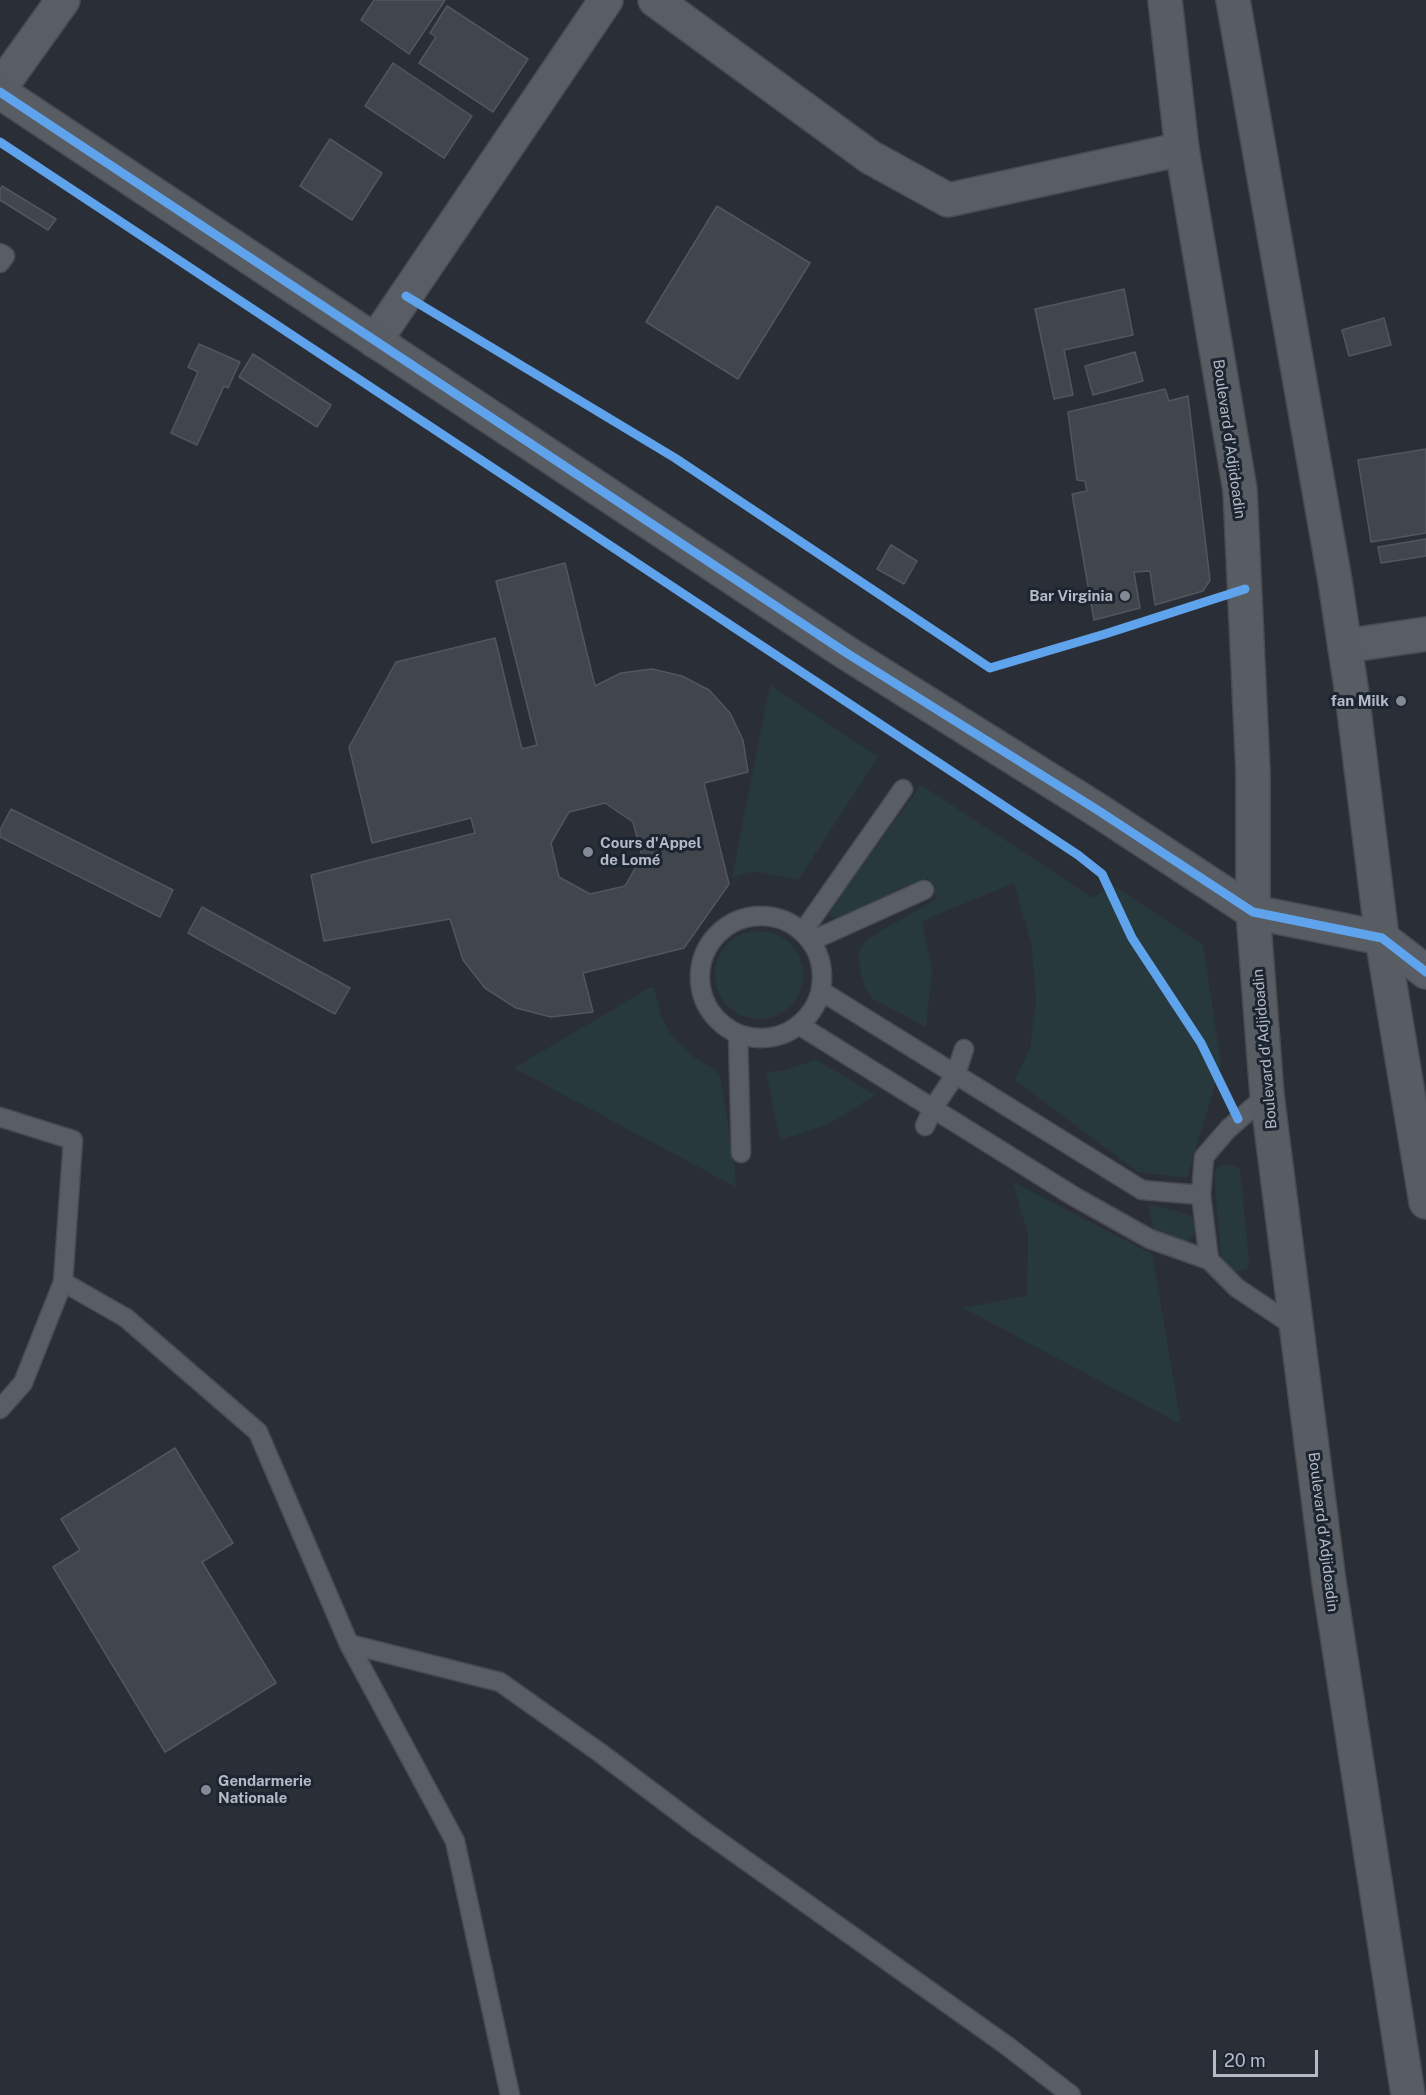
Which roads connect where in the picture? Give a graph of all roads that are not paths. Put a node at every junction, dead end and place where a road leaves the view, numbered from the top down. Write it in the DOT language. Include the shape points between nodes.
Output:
graph roads {
  1 [pos="63,0"];
  2 [pos="606,0"];
  3 [pos="655,0"];
  4 [pos="1165,0"];
  5 [pos="1233,0"];
  6 [pos="0,90"];
  7 [pos="1182,149"];
  8 [pos="0,253"];
  9 [pos="0,263"];
  10 [pos="375,341"];
  11 [pos="1426,634"];
  12 [pos="1345,646"];
  13 [pos="903,789"];
  14 [pos="924,890"];
  15 [pos="1253,912"];
  16 [pos="807,935"];
  17 [pos="1382,938"];
  18 [pos="1426,972"];
  19 [pos="826,994"];
  20 [pos="799,1025"];
  21 [pos="738,1034"];
  22 [pos="963,1049"];
  23 [pos="956,1074"];
  24 [pos="1267,1095"];
  25 [pos="933,1108"];
  26 [pos="0,1117"];
  27 [pos="925,1126"];
  28 [pos="741,1153"];
  29 [pos="1201,1195"];
  30 [pos="1426,1202"];
  31 [pos="1209,1260"];
  32 [pos="63,1282"];
  33 [pos="1298,1328"];
  34 [pos="0,1409"];
  35 [pos="349,1644"];
  36 [pos="510,2095"];
  37 [pos="1071,2095"];
  38 [pos="1408,2095"];
  1 -- 6 [label="street"];
  2 -- 10 [label="street"];
  3 -- 7 [label="street" via="870,157 948,200"];
  4 -- 7 [label="main road, Boulevard d'Adjidoadin"];
  5 -- 12 [label="main road"];
  6 -- 10 [label="main road"];
  7 -- 15 [label="main road, Boulevard d'Adjidoadin" via="1240,490 1253,772"];
  8 -- 9 [label="lane" via="4,256"];
  10 -- 15 [label="main road" via="845,652 1099,810"];
  11 -- 12 [label="street"];
  12 -- 17 [label="main road"];
  13 -- 16 [label="lane"];
  14 -- 16 [label="lane"];
  15 -- 17 [label="main road"];
  15 -- 24 [label="main road, Boulevard d'Adjidoadin"];
  16 -- 19 [label="lane" via="819,956"];
  16 -- 21 [label="lane" via="783,919 749,916 718,932 708,946 701,963 703,997 723,1026"];
  17 -- 18 [label="street"];
  17 -- 30 [label="main road"];
  19 -- 20 [label="lane"];
  19 -- 23 [label="lane"];
  20 -- 21 [label="lane" via="772,1037"];
  20 -- 25 [label="lane"];
  21 -- 28 [label="lane"];
  22 -- 23 [label="lane"];
  23 -- 25 [label="lane"];
  23 -- 29 [label="lane" via="1142,1190"];
  24 -- 29 [label="lane" via="1228,1128 1204,1157"];
  24 -- 33 [label="main road, Boulevard d'Adjidoadin"];
  25 -- 27 [label="lane"];
  25 -- 31 [label="lane" via="1150,1239"];
  26 -- 32 [label="lane" via="73,1140"];
  29 -- 31 [label="lane"];
  31 -- 33 [label="lane" via="1237,1288"];
  32 -- 34 [label="lane" via="23,1383"];
  32 -- 35 [label="lane" via="126,1318 258,1432"];
  33 -- 38 [label="main road, Boulevard d'Adjidoadin" via="1329,1582"];
  35 -- 36 [label="lane" via="455,1841"];
  35 -- 37 [label="lane" via="500,1682"];
}
